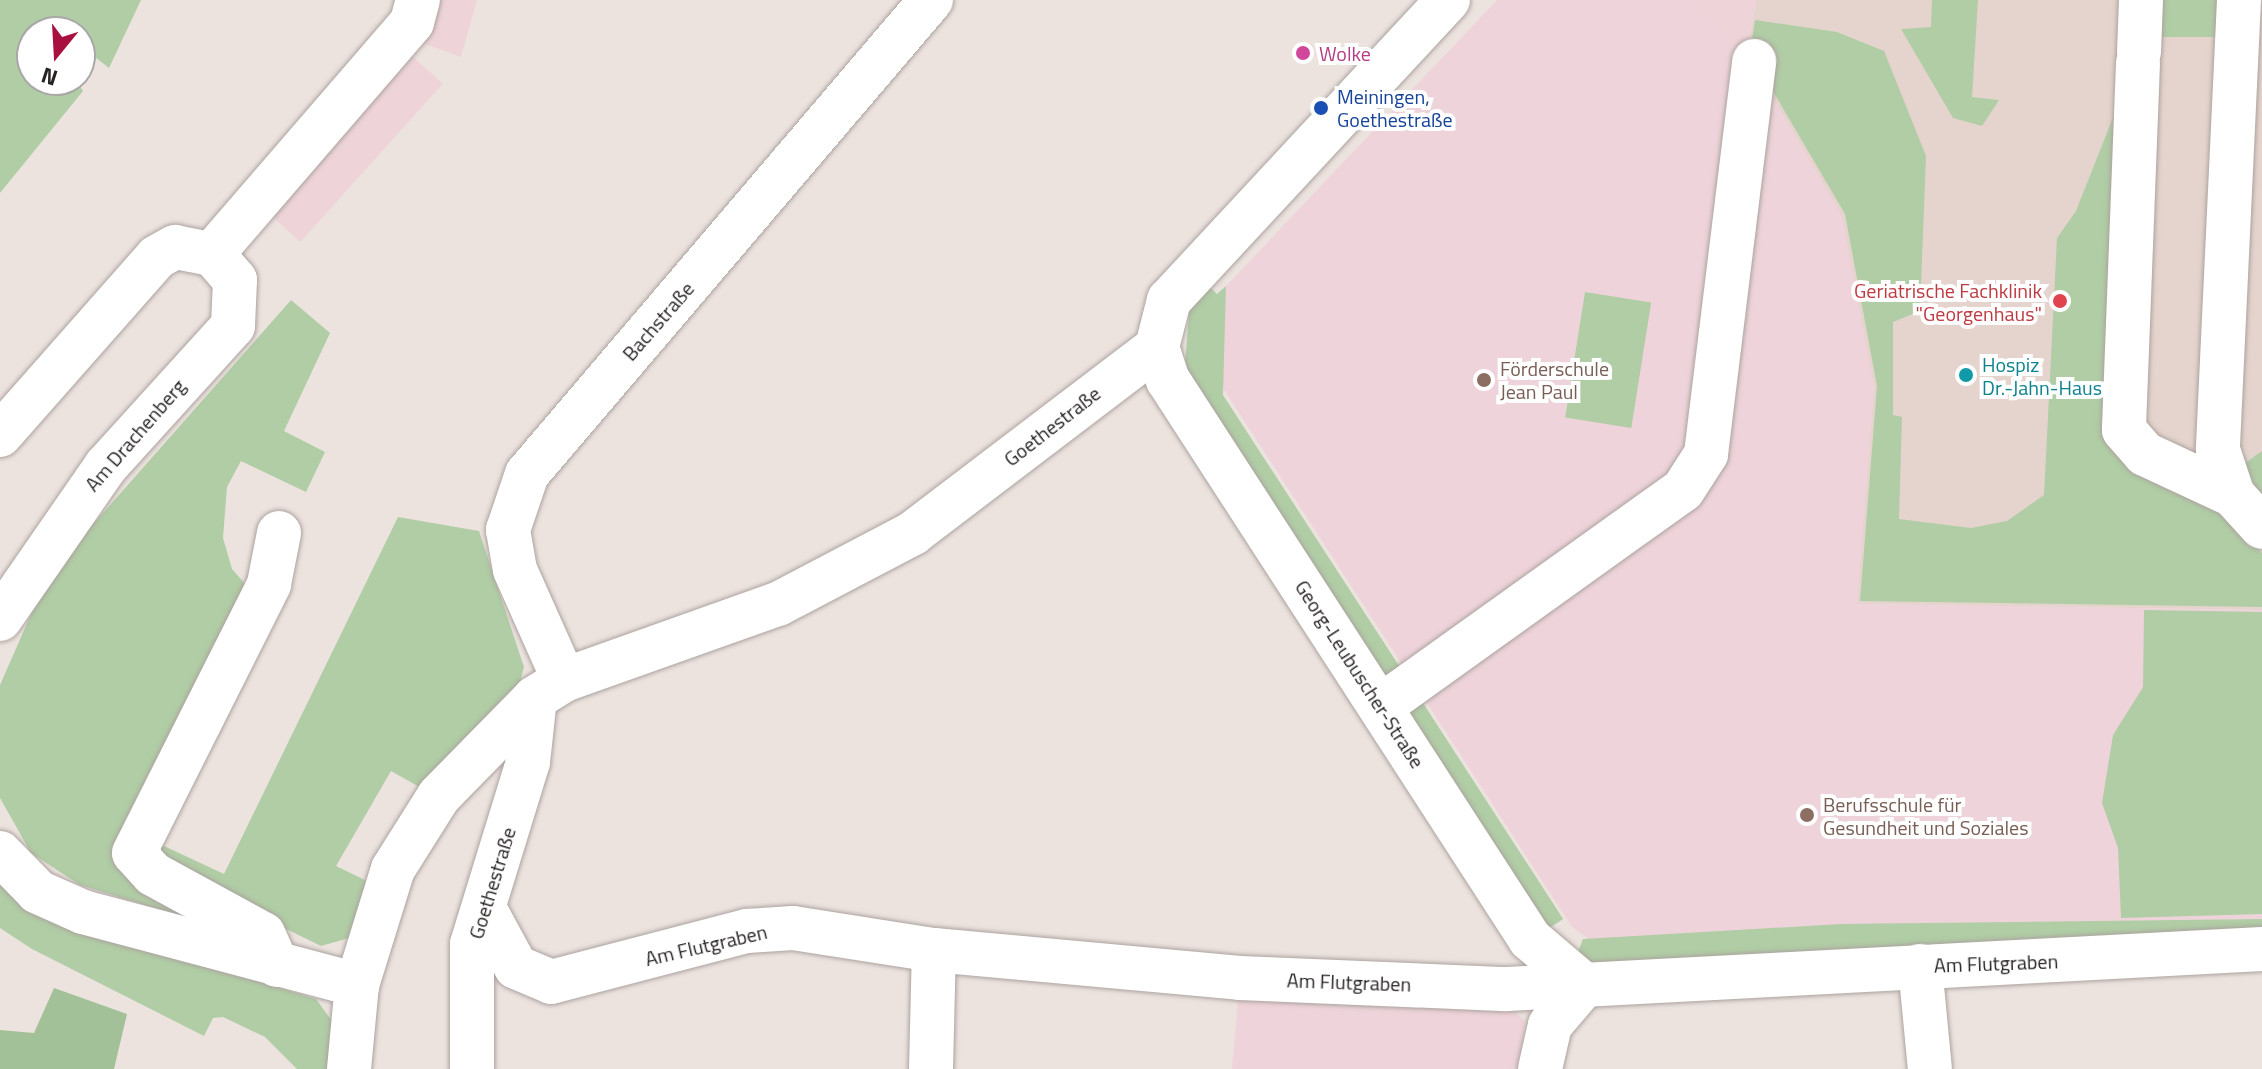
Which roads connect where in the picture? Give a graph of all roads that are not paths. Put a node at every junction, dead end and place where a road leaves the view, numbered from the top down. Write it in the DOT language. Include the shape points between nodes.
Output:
graph roads {
  1 [pos="418,0"];
  2 [pos="931,0"];
  3 [pos="1448,0"];
  4 [pos="2141,0"];
  5 [pos="2239,0"];
  6 [pos="1754,61"];
  7 [pos="212,254"];
  8 [pos="1157,347"];
  9 [pos="0,435"];
  10 [pos="2233,495"];
  11 [pos="2262,527"];
  12 [pos="279,533"];
  13 [pos="0,619"];
  14 [pos="550,689"];
  15 [pos="1381,706"];
  16 [pos="0,853"];
  17 [pos="484,908"];
  18 [pos="2262,949"];
  19 [pos="934,950"];
  20 [pos="277,965"];
  21 [pos="1920,966"];
  22 [pos="357,985"];
  23 [pos="1584,985"];
  24 [pos="349,1069"];
  25 [pos="472,1069"];
  26 [pos="931,1069"];
  27 [pos="1540,1069"];
  28 [pos="1930,1069"];
  1 -- 7 [label="street" via="412,22"];
  2 -- 14 [label="street, Bachstraße" via="527,474 508,530"];
  3 -- 8 [label="street" via="1169,300"];
  4 -- 10 [label="street" via="2124,430 2145,454"];
  5 -- 10 [label="street" via="2217,425"];
  6 -- 15 [label="street" via="1706,454 1683,490"];
  7 -- 9 [label="street" via="175,247 157,257"];
  7 -- 13 [label="street, Am Drachenberg" via="235,280 233,326 106,466"];
  8 -- 14 [label="street, Goethestraße" via="913,533 778,604"];
  8 -- 15 [label="street, Georg-Leubuscher-Straße" via="1168,380"];
  10 -- 11 [label="street"];
  12 -- 20 [label="street" via="269,584 134,853 153,874 263,934"];
  14 -- 17 [label="street, Goethestraße"];
  14 -- 22 [label="street, Goethestraße" via="411,834 380,903"];
  15 -- 23 [label="street, Georg-Leubuscher-Straße" via="1530,939"];
  16 -- 20 [label="street" via="38,892 83,912"];
  17 -- 19 [label="street, Am Flutgraben" via="516,967 551,982 747,931 793,928"];
  17 -- 25 [label="street, Goethestraße" via="468,977"];
  18 -- 21 [label="street, Am Flutgraben"];
  19 -- 23 [label="street, Am Flutgraben" via="1240,978 1507,989"];
  19 -- 26 [label="street"];
  20 -- 22 [label="street"];
  21 -- 23 [label="street, Am Flutgraben"];
  21 -- 28 [label="street"];
  22 -- 24 [label="street, Goethestraße"];
  23 -- 27 [label="street" via="1550,1025"];
}
